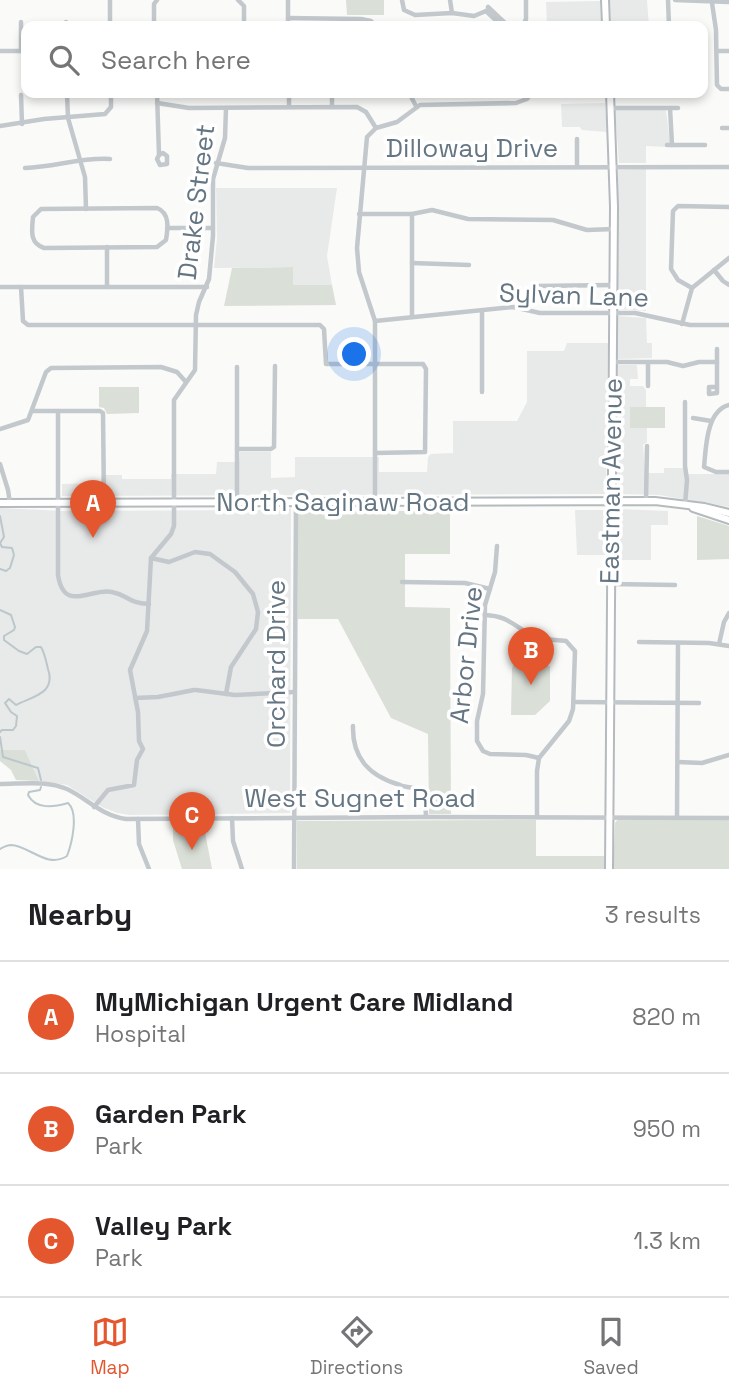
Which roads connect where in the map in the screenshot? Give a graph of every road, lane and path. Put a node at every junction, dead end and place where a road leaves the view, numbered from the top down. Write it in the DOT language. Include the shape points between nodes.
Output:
graph roads {
  1 [pos="110,0"];
  2 [pos="239,0"];
  3 [pos="288,0"];
  4 [pos="402,0"];
  5 [pos="450,0"];
  6 [pos="488,0"];
  7 [pos="526,0"];
  8 [pos="605,0"];
  9 [pos="668,0"];
  10 [pos="675,0"];
  11 [pos="156,1"];
  12 [pos="729,2"];
  13 [pos="712,3"];
  14 [pos="487,9"];
  15 [pos="452,13"];
  16 [pos="288,18"];
  17 [pos="110,21"];
  18 [pos="154,21"];
  19 [pos="244,21"];
  20 [pos="370,21"];
  21 [pos="498,21"];
  22 [pos="502,21"];
  23 [pos="525,21"];
  24 [pos="606,21"];
  25 [pos="669,21"];
  26 [pos="0,51"];
  27 [pos="21,51"];
  28 [pos="717,51"];
  29 [pos="729,51"];
  30 [pos="729,89"];
  31 [pos="21,98"];
  32 [pos="67,98"];
  33 [pos="110,98"];
  34 [pos="158,98"];
  35 [pos="289,98"];
  36 [pos="332,98"];
  37 [pos="412,98"];
  38 [pos="528,98"];
  39 [pos="610,98"];
  40 [pos="158,103"];
  41 [pos="332,106"];
  42 [pos="416,106"];
  43 [pos="289,107"];
  44 [pos="226,108"];
  45 [pos="610,108"];
  46 [pos="670,108"];
  47 [pos="678,108"];
  48 [pos="68,118"];
  49 [pos="22,124"];
  50 [pos="0,126"];
  51 [pos="376,128"];
  52 [pos="722,128"];
  53 [pos="729,128"];
  54 [pos="576,139"];
  55 [pos="705,145"];
  56 [pos="159,155"];
  57 [pos="110,159"];
  58 [pos="81,160"];
  59 [pos="216,163"];
  60 [pos="577,166"];
  61 [pos="613,166"];
  62 [pos="729,167"];
  63 [pos="25,168"];
  64 [pos="364,168"];
  65 [pos="729,207"];
  66 [pos="86,209"];
  67 [pos="359,214"];
  68 [pos="412,214"];
  69 [pos="167,228"];
  70 [pos="213,228"];
  71 [pos="614,229"];
  72 [pos="107,247"];
  73 [pos="729,258"];
  74 [pos="412,263"];
  75 [pos="469,265"];
  76 [pos="715,270"];
  77 [pos="613,285"];
  78 [pos="729,285"];
  79 [pos="207,286"];
  80 [pos="536,286"];
  81 [pos="0,287"];
  82 [pos="21,287"];
  83 [pos="107,287"];
  84 [pos="692,288"];
  85 [pos="481,312"];
  86 [pos="613,313"];
  87 [pos="412,317"];
  88 [pos="375,321"];
  89 [pos="682,324"];
  90 [pos="196,325"];
  91 [pos="729,325"];
  92 [pos="717,349"];
  93 [pos="612,362"];
  94 [pos="648,362"];
  95 [pos="717,362"];
  96 [pos="374,365"];
  97 [pos="275,366"];
  98 [pos="237,367"];
  99 [pos="186,382"];
  100 [pos="648,386"];
  101 [pos="717,387"];
  102 [pos="482,392"];
  103 [pos="685,402"];
  104 [pos="729,405"];
  105 [pos="32,411"];
  106 [pos="58,411"];
  107 [pos="692,418"];
  108 [pos="703,420"];
  109 [pos="711,421"];
  110 [pos="0,429"];
  111 [pos="707,435"];
  112 [pos="647,446"];
  113 [pos="237,449"];
  114 [pos="375,453"];
  115 [pos="0,464"];
  116 [pos="729,472"];
  117 [pos="646,501"];
  118 [pos="237,502"];
  119 [pos="296,502"];
  120 [pos="375,502"];
  121 [pos="611,502"];
  122 [pos="1,503"];
  123 [pos="10,503"];
  124 [pos="58,503"];
  125 [pos="104,503"];
  126 [pos="175,503"];
  127 [pos="685,505"];
  128 [pos="729,513"];
  129 [pos="729,520"];
  130 [pos="497,545"];
  131 [pos="151,558"];
  132 [pos="402,582"];
  133 [pos="610,584"];
  134 [pos="676,585"];
  135 [pos="490,589"];
  136 [pos="149,604"];
  137 [pos="729,613"];
  138 [pos="485,615"];
  139 [pos="639,642"];
  140 [pos="678,643"];
  141 [pos="719,644"];
  142 [pos="729,646"];
  143 [pos="295,692"];
  144 [pos="226,695"];
  145 [pos="135,698"];
  146 [pos="574,702"];
  147 [pos="609,702"];
  148 [pos="678,703"];
  149 [pos="699,703"];
  150 [pos="353,726"];
  151 [pos="729,755"];
  152 [pos="539,758"];
  153 [pos="678,762"];
  154 [pos="0,784"];
  155 [pos="94,807"];
  156 [pos="294,817"];
  157 [pos="426,817"];
  158 [pos="537,817"];
  159 [pos="232,818"];
  160 [pos="610,818"];
  161 [pos="677,818"];
  162 [pos="729,818"];
  163 [pos="138,819"];
  164 [pos="149,869"];
  165 [pos="242,869"];
  166 [pos="294,869"];
  167 [pos="609,869"];
  1 -- 17 [label="street"];
  2 -- 19 [label="street"];
  3 -- 16 [label="street"];
  4 -- 15 [label="street" via="411,15"];
  5 -- 15 [label="street"];
  6 -- 14 [label="street"];
  7 -- 23 [label="street"];
  8 -- 24 [label="main road"];
  9 -- 25 [label="street"];
  10 -- 13 [label="street"];
  11 -- 18 [label="street"];
  12 -- 13 [label="street"];
  13 -- 28 [label="street"];
  14 -- 15 [label="street" via="474,16"];
  14 -- 21 [label="street"];
  14 -- 22 [label="street"];
  16 -- 20 [label="street"];
  26 -- 27 [label="street"];
  28 -- 29 [label="street"];
  28 -- 30 [label="street" via="719,87"];
  31 -- 49 [label="street"];
  32 -- 48 [label="street"];
  33 -- 48 [label="street" via="109,111 100,116"];
  34 -- 40 [label="street"];
  35 -- 43 [label="street"];
  36 -- 41 [label="street"];
  37 -- 42 [label="street"];
  38 -- 42 [label="street" via="512,104"];
  39 -- 45 [label="main road, Eastman Avenue"];
  40 -- 44 [label="street"];
  40 -- 56 [label="street"];
  41 -- 43 [label="street"];
  41 -- 51 [label="street" via="362,109"];
  42 -- 51 [label="street" via="397,122"];
  43 -- 44 [label="street"];
  44 -- 59 [label="street, Drake Street" via="225,138"];
  45 -- 46 [label="street"];
  45 -- 61 [label="main road, Eastman Avenue"];
  46 -- 47 [label="street"];
  46 -- 55 [label="street" via="669,145"];
  48 -- 49 [label="street"];
  48 -- 58 [label="street"];
  49 -- 50 [label="street"];
  51 -- 64 [label="street" via="365,143"];
  52 -- 53 [label="street"];
  54 -- 60 [label="street"];
  57 -- 58 [label="street"];
  58 -- 63 [label="street"];
  58 -- 66 [label="street"];
  59 -- 64 [label="street, Dilloway Drive" via="248,168"];
  59 -- 70 [label="street, Drake Street"];
  60 -- 61 [label="street, Dilloway Drive"];
  60 -- 64 [label="street, Dilloway Drive"];
  61 -- 62 [label="street, Dilloway Drive"];
  61 -- 71 [label="main road, Eastman Avenue"];
  64 -- 67 [label="street"];
  65 -- 84 [label="street" via="675,208 672,214 671,269"];
  66 -- 69 [label="street" via="156,208 164,212"];
  66 -- 72 [label="street" via="37,211 34,243 44,248"];
  67 -- 68 [label="street"];
  67 -- 88 [label="street" via="358,261"];
  68 -- 71 [label="street" via="432,210 468,219 553,220 587,230"];
  68 -- 74 [label="street"];
  69 -- 70 [label="street"];
  69 -- 72 [label="street" via="161,246"];
  70 -- 79 [label="street, Drake Street"];
  71 -- 77 [label="main road, Eastman Avenue"];
  72 -- 83 [label="street"];
  73 -- 76 [label="street"];
  74 -- 75 [label="street"];
  74 -- 87 [label="street"];
  76 -- 78 [label="street"];
  76 -- 84 [label="street"];
  77 -- 80 [label="street"];
  77 -- 86 [label="main road, Eastman Avenue"];
  79 -- 83 [label="street"];
  79 -- 90 [label="street, Drake Street" via="197,308"];
  81 -- 82 [label="street"];
  82 -- 83 [label="street"];
  82 -- 90 [label="street" via="23,321 29,325"];
  84 -- 89 [label="street"];
  85 -- 86 [label="street, Sylvan Lane" via="513,307 540,313"];
  85 -- 87 [label="street, Sylvan Lane"];
  85 -- 102 [label="street"];
  86 -- 89 [label="street, Sylvan Lane" via="646,314"];
  86 -- 93 [label="main road, Eastman Avenue"];
  87 -- 88 [label="street, Sylvan Lane"];
  88 -- 96 [label="street"];
  89 -- 91 [label="street, Sylvan Lane"];
  90 -- 96 [label="street" via="316,325 324,329 326,364"];
  90 -- 99 [label="street, Drake Street" via="195,370"];
  92 -- 95 [label="street"];
  93 -- 94 [label="street"];
  93 -- 121 [label="main road, Eastman Avenue"];
  94 -- 95 [label="street" via="683,366"];
  94 -- 100 [label="street"];
  95 -- 101 [label="street"];
  96 -- 114 [label="street"];
  96 -- 114 [label="street" via="423,364 426,369 425,452"];
  97 -- 113 [label="street" via="274,447"];
  98 -- 113 [label="street"];
  99 -- 105 [label="street" via="177,372 161,367 55,367 46,372"];
  99 -- 126 [label="street, Drake Street" via="174,400"];
  103 -- 127 [label="street"];
  104 -- 109 [label="street"];
  105 -- 106 [label="street"];
  105 -- 110 [label="street" via="25,422"];
  106 -- 124 [label="street"];
  106 -- 125 [label="street" via="103,413"];
  107 -- 108 [label="street"];
  108 -- 109 [label="street"];
  108 -- 111 [label="street"];
  109 -- 111 [label="street"];
  111 -- 116 [label="street" via="704,467"];
  112 -- 117 [label="street"];
  113 -- 118 [label="street"];
  114 -- 120 [label="street"];
  115 -- 123 [label="street"];
  117 -- 121 [label="main road, North Saginaw Road"];
  117 -- 127 [label="main road, North Saginaw Road"];
  118 -- 119 [label="main road, North Saginaw Road"];
  118 -- 126 [label="main road, North Saginaw Road"];
  119 -- 120 [label="main road, North Saginaw Road"];
  119 -- 143 [label="street, Orchard Drive"];
  120 -- 121 [label="main road, North Saginaw Road"];
  121 -- 133 [label="main road, Eastman Avenue"];
  122 -- 123 [label="main road, North Saginaw Road"];
  123 -- 124 [label="main road, North Saginaw Road"];
  124 -- 125 [label="main road, North Saginaw Road"];
  124 -- 136 [label="street" via="58,576 64,590 79,598 112,592 133,603"];
  125 -- 126 [label="main road, North Saginaw Road"];
  126 -- 131 [label="street, Drake Street" via="173,530"];
  127 -- 128 [label="main road, North Saginaw Road"];
  127 -- 129 [label="main road, North Saginaw Road"];
  130 -- 135 [label="street, Arbor Drive"];
  131 -- 136 [label="street"];
  131 -- 144 [label="street" via="169,562 195,552 211,554 235,572 253,594 257,625 230,668"];
  132 -- 135 [label="street" via="465,583"];
  133 -- 134 [label="street"];
  133 -- 147 [label="main road, Eastman Avenue"];
  135 -- 138 [label="street, Arbor Drive"];
  136 -- 145 [label="street" via="146,636 130,670"];
  137 -- 141 [label="street"];
  138 -- 146 [label="street" via="506,618 528,633 570,645 575,652"];
  138 -- 152 [label="street, Arbor Drive" via="479,746 490,754"];
  139 -- 140 [label="street"];
  140 -- 141 [label="street"];
  140 -- 148 [label="street"];
  141 -- 142 [label="street"];
  143 -- 144 [label="street"];
  143 -- 156 [label="street, Orchard Drive"];
  144 -- 145 [label="street" via="195,690"];
  145 -- 155 [label="street" via="143,749 135,785 108,790"];
  146 -- 147 [label="street"];
  146 -- 152 [label="street" via="569,721"];
  147 -- 148 [label="street"];
  147 -- 160 [label="main road, Eastman Avenue"];
  148 -- 149 [label="street"];
  148 -- 153 [label="street"];
  150 -- 157 [label="street" via="358,756 381,778 422,790"];
  151 -- 153 [label="street" via="702,763"];
  152 -- 158 [label="street"];
  153 -- 161 [label="street"];
  154 -- 155 [label="street, West Sugnet Road" via="54,785"];
  155 -- 163 [label="street, West Sugnet Road" via="112,816"];
  156 -- 157 [label="street, West Sugnet Road"];
  156 -- 159 [label="street, West Sugnet Road"];
  156 -- 166 [label="street, Orchard Drive"];
  157 -- 158 [label="street, West Sugnet Road"];
  158 -- 160 [label="street, West Sugnet Road"];
  159 -- 163 [label="street, West Sugnet Road"];
  159 -- 165 [label="street"];
  160 -- 161 [label="street, West Sugnet Road"];
  160 -- 167 [label="main road, Eastman Avenue"];
  161 -- 162 [label="street, West Sugnet Road"];
  163 -- 164 [label="street" via="139,844"];
}
